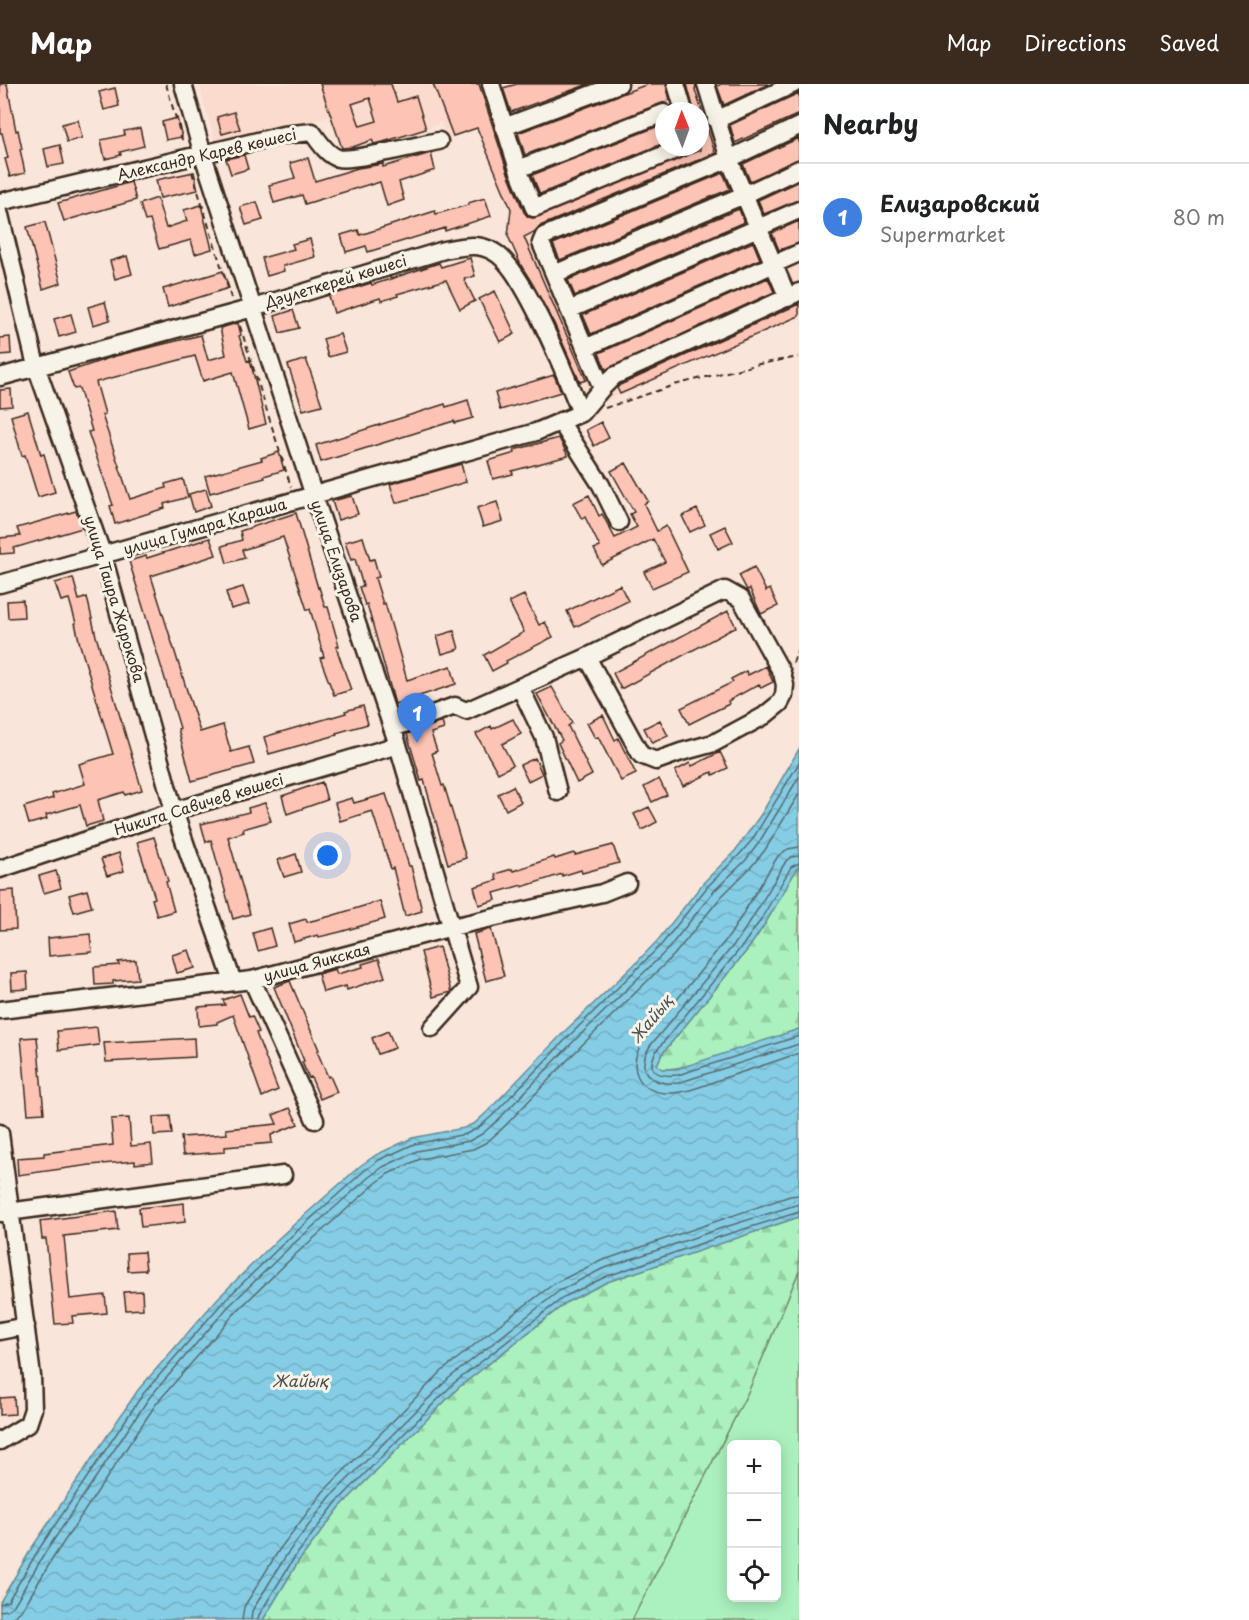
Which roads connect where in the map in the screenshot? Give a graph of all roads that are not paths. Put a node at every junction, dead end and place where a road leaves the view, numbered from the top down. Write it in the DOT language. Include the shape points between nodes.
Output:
graph roads {
  1 [pos="183,84"];
  2 [pos="491,84"];
  3 [pos="619,84"];
  4 [pos="675,84"];
  5 [pos="706,84"];
  6 [pos="794,84"];
  7 [pos="678,102"];
  8 [pos="655,117"];
  9 [pos="716,120"];
  10 [pos="799,126"];
  11 [pos="504,127"];
  12 [pos="439,141"];
  13 [pos="661,156"];
  14 [pos="195,157"];
  15 [pos="729,159"];
  16 [pos="799,169"];
  17 [pos="518,170"];
  18 [pos="744,195"];
  19 [pos="0,202"];
  20 [pos="799,210"];
  21 [pos="0,215"];
  22 [pos="758,229"];
  23 [pos="799,253"];
  24 [pos="774,265"];
  25 [pos="554,274"];
  26 [pos="793,295"];
  27 [pos="253,308"];
  28 [pos="569,310"];
  29 [pos="585,348"];
  30 [pos="36,366"];
  31 [pos="0,376"];
  32 [pos="602,388"];
  33 [pos="581,413"];
  34 [pos="560,421"];
  35 [pos="314,496"];
  36 [pos="619,522"];
  37 [pos="104,556"];
  38 [pos="0,584"];
  39 [pos="587,657"];
  40 [pos="520,687"];
  41 [pos="393,729"];
  42 [pos="398,745"];
  43 [pos="558,792"];
  44 [pos="174,811"];
  45 [pos="0,868"];
  46 [pos="627,883"];
  47 [pos="452,927"];
  48 [pos="252,980"];
  49 [pos="233,982"];
  50 [pos="0,1010"];
  51 [pos="432,1028"];
  52 [pos="315,1120"];
  53 [pos="0,1133"];
  54 [pos="283,1174"];
  55 [pos="5,1212"];
  56 [pos="26,1326"];
  57 [pos="0,1331"];
  58 [pos="0,1441"];
  1 -- 14 [label="street, улица Елизарова"];
  2 -- 11 [label="street"];
  3 -- 11 [label="street"];
  4 -- 7 [label="street"];
  5 -- 9 [label="street"];
  6 -- 9 [label="street"];
  8 -- 17 [label="street"];
  9 -- 15 [label="street"];
  10 -- 15 [label="street"];
  11 -- 17 [label="street"];
  12 -- 14 [label="street, Александр Карев көшесі" via="338,159 312,132 283,135"];
  13 -- 17 [label="street" via="534,208"];
  14 -- 19 [label="street, Александр Карев көшесі"];
  14 -- 27 [label="street, улица Елизарова"];
  15 -- 18 [label="street"];
  15 -- 25 [label="street" via="544,236 541,243"];
  16 -- 18 [label="street"];
  18 -- 22 [label="street"];
  18 -- 25 [label="street"];
  20 -- 22 [label="street"];
  21 -- 30 [label="street, улица Таира Жарокова"];
  22 -- 24 [label="street"];
  22 -- 28 [label="street"];
  23 -- 24 [label="street"];
  24 -- 26 [label="street"];
  24 -- 29 [label="street"];
  25 -- 28 [label="street"];
  26 -- 32 [label="street" via="614,376"];
  27 -- 30 [label="street, Дәулеткерей көшесі"];
  27 -- 33 [label="street, Дәулеткерей көшесі" via="444,250 477,245 495,252 510,267 542,323"];
  27 -- 35 [label="street, улица Елизарова"];
  28 -- 29 [label="street"];
  29 -- 32 [label="street"];
  30 -- 31 [label="street, Дәулеткерей көшесі"];
  30 -- 37 [label="street, улица Таира Жарокова"];
  32 -- 33 [label="street"];
  33 -- 34 [label="street, улица Гумара Караша"];
  34 -- 35 [label="street, улица Гумара Караша" via="536,432"];
  34 -- 36 [label="street" via="602,485"];
  35 -- 37 [label="street, улица Гумара Караша"];
  35 -- 41 [label="street, улица Елизарова"];
  37 -- 38 [label="street, улица Гумара Караша"];
  37 -- 44 [label="street, улица Таира Жарокова"];
  39 -- 39 [label="street" via="725,590 741,599 782,673 784,695 764,716 714,743 656,762 641,755"];
  39 -- 40 [label="street"];
  40 -- 41 [label="street" via="466,711 455,706"];
  40 -- 43 [label="street" via="544,737"];
  41 -- 42 [label="street, улица Елизарова"];
  42 -- 44 [label="street, Никита Савичев көшесі"];
  42 -- 47 [label="street, улица Елизарова"];
  44 -- 45 [label="street, Никита Савичев көшесі"];
  44 -- 49 [label="street, улица Таира Жарокова"];
  46 -- 47 [label="street, улица Яикская" via="602,894"];
  47 -- 48 [label="street, улица Яикская"];
  47 -- 51 [label="street, улица Елизарова" via="469,987"];
  48 -- 49 [label="street, улица Яикская"];
  48 -- 52 [label="street"];
  49 -- 50 [label="street, улица Яикская"];
  53 -- 55 [label="street"];
  54 -- 55 [label="street"];
  55 -- 56 [label="street"];
  56 -- 57 [label="street"];
  56 -- 58 [label="street" via="33,1409 28,1424"];
}
